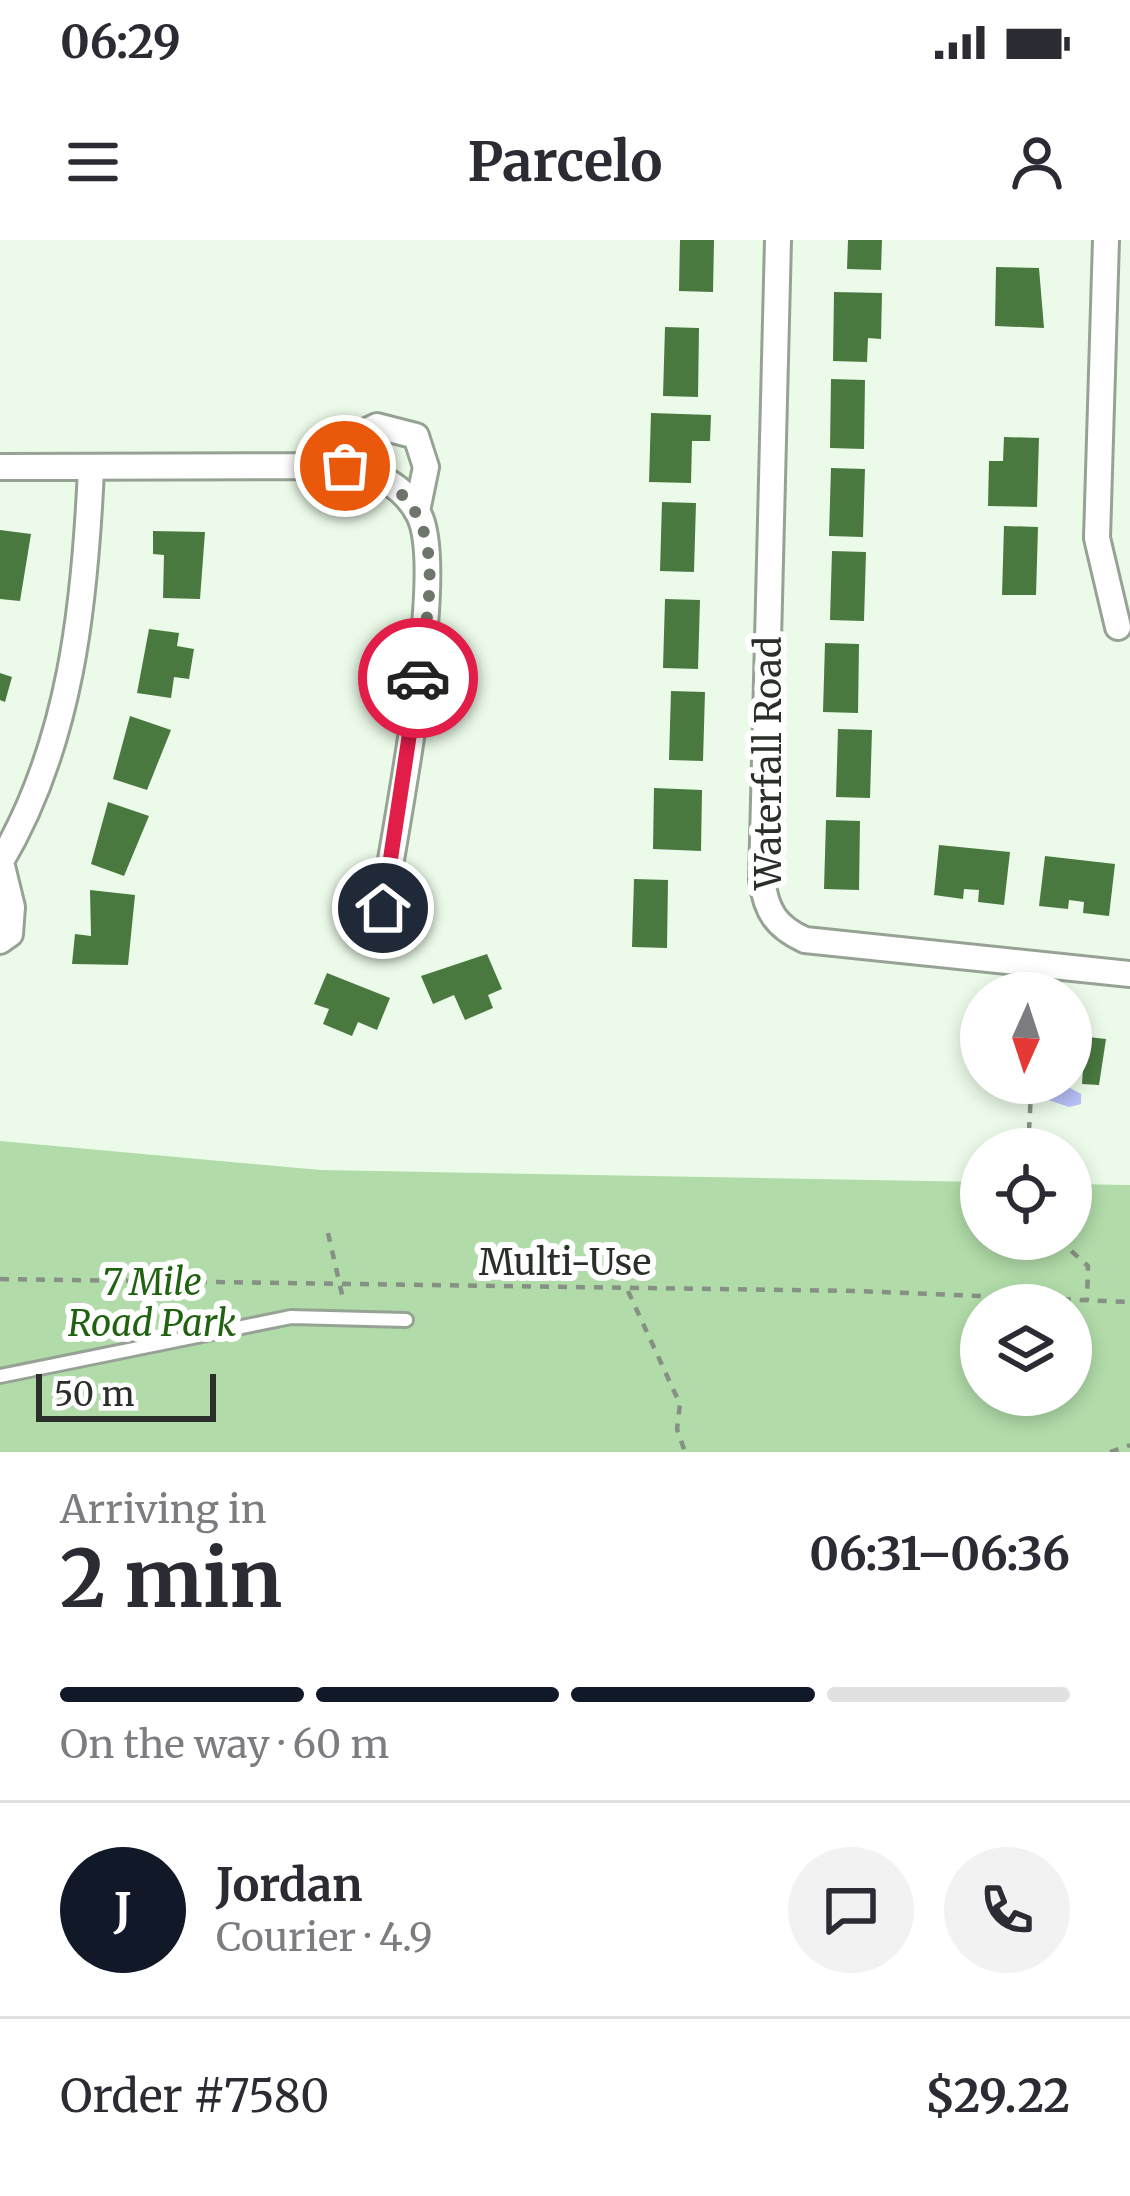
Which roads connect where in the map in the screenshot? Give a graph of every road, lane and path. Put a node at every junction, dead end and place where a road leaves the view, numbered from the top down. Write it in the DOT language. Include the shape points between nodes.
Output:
graph roads {
  1 [pos="778,240"];
  2 [pos="1106,240"];
  3 [pos="335,466"];
  4 [pos="0,467"];
  5 [pos="91,469"];
  6 [pos="417,511"];
  7 [pos="1118,627"];
  8 [pos="0,863"];
  9 [pos="383,908"];
  10 [pos="0,940"];
  11 [pos="1130,974"];
  12 [pos="328,1233"];
  13 [pos="0,1279"];
  14 [pos="342,1287"];
  15 [pos="628,1289"];
  16 [pos="960,1297"];
  17 [pos="1092,1300"];
  18 [pos="1130,1302"];
  19 [pos="406,1320"];
  20 [pos="0,1376"];
  21 [pos="1130,1445"];
  22 [pos="685,1452"];
  23 [pos="1110,1452"];
  1 -- 11 [label="street, Waterfall Road" via="762,880 769,911 805,940"];
  2 -- 7 [label="street" via="1096,538"];
  3 -- 5 [label="street"];
  3 -- 6 [label="street" via="384,478"];
  3 -- 6 [label="street" via="350,439 377,426 416,436 426,467"];
  4 -- 5 [label="street"];
  5 -- 8 [label="street" via="73,667"];
  6 -- 9 [label="street" via="430,554 422,648"];
  8 -- 10 [label="street" via="12,907 10,934"];
  12 -- 14 [label="path"];
  13 -- 14 [label="path, Multi-Use"];
  14 -- 15 [label="path, Multi-Use"];
  15 -- 16 [label="path, Multi-Use"];
  15 -- 22 [label="path" via="680,1404"];
  17 -- 18 [label="path, Multi-Use"];
  19 -- 20 [label="lane" via="291,1317"];
  21 -- 23 [label="path"];
}
